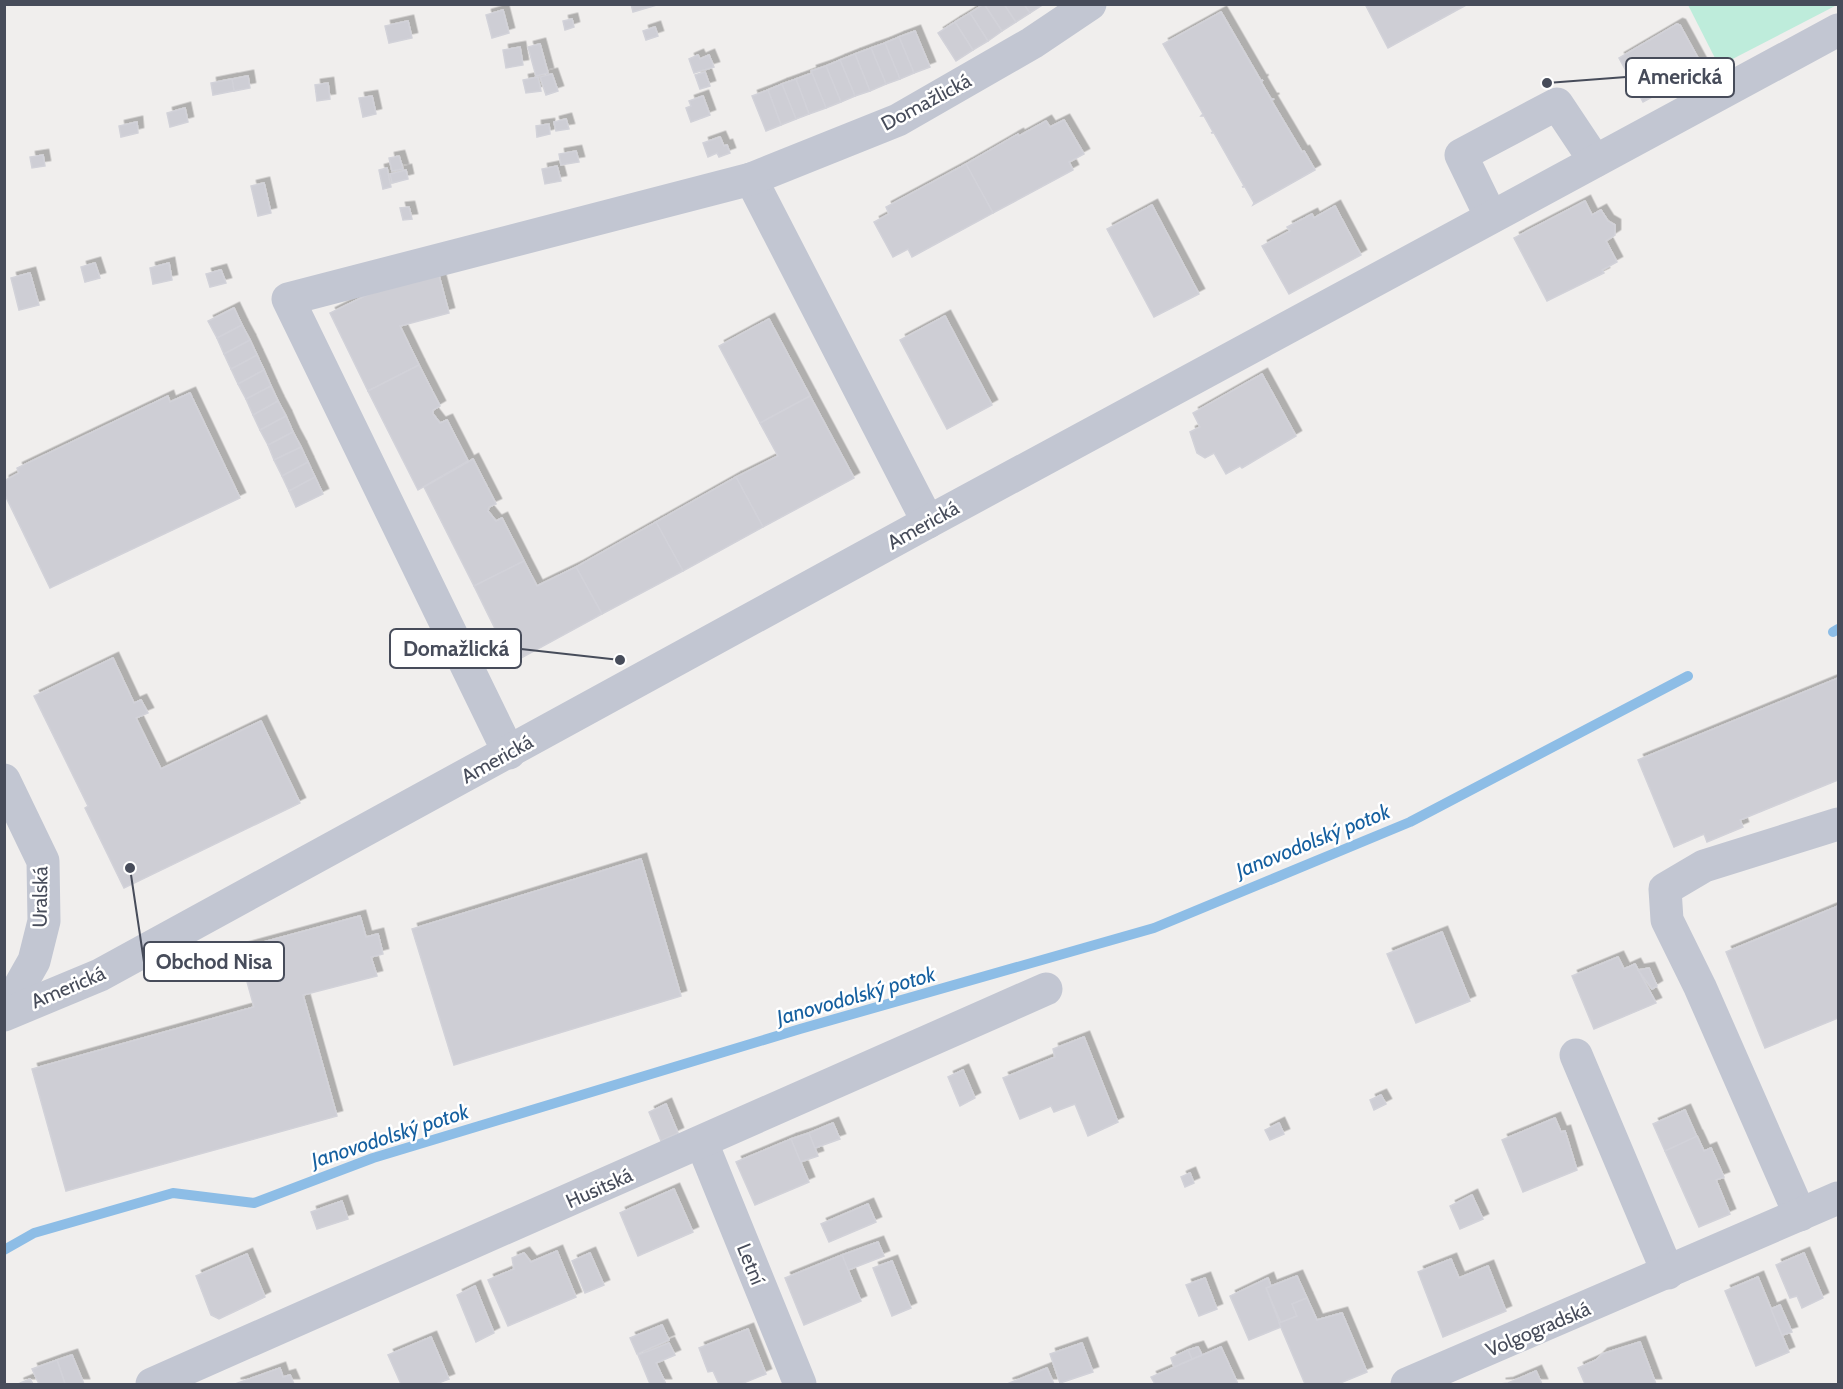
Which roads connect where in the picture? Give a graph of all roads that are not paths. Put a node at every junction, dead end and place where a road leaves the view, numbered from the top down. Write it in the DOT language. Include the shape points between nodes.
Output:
graph roads {
  1 [pos="1090,4"];
  2 [pos="1839,30"];
  3 [pos="1595,161"];
  4 [pos="751,179"];
  5 [pos="1491,217"];
  6 [pos="928,522"];
  7 [pos="509,753"];
  8 [pos="4,780"];
  9 [pos="1839,824"];
  10 [pos="1046,989"];
  11 [pos="4,1014"];
  12 [pos="1576,1055"];
  13 [pos="702,1143"];
  14 [pos="1839,1198"];
  15 [pos="1800,1215"];
  16 [pos="1668,1273"];
  17 [pos="152,1384"];
  18 [pos="800,1384"];
  19 [pos="1407,1384"];
  1 -- 4 [label="street, Domažlická" via="1032,43 898,120"];
  2 -- 3 [label="street, Americká"];
  3 -- 5 [label="street, Americká"];
  3 -- 5 [label="street" via="1557,104 1461,155"];
  4 -- 6 [label="street"];
  4 -- 7 [label="street, Domažlická" via="288,299"];
  5 -- 6 [label="street, Americká"];
  6 -- 7 [label="street, Americká"];
  7 -- 11 [label="street, Americká" via="100,975"];
  8 -- 11 [label="street, Uralská" via="43,861 44,921 33,961"];
  9 -- 15 [label="street" via="1704,866 1665,889 1667,920"];
  10 -- 13 [label="street, Husitská"];
  12 -- 16 [label="street"];
  13 -- 17 [label="street, Husitská"];
  13 -- 18 [label="street, Letní"];
  14 -- 15 [label="street, Volgogradská"];
  15 -- 16 [label="street, Volgogradská"];
  16 -- 19 [label="street, Volgogradská"];
}
